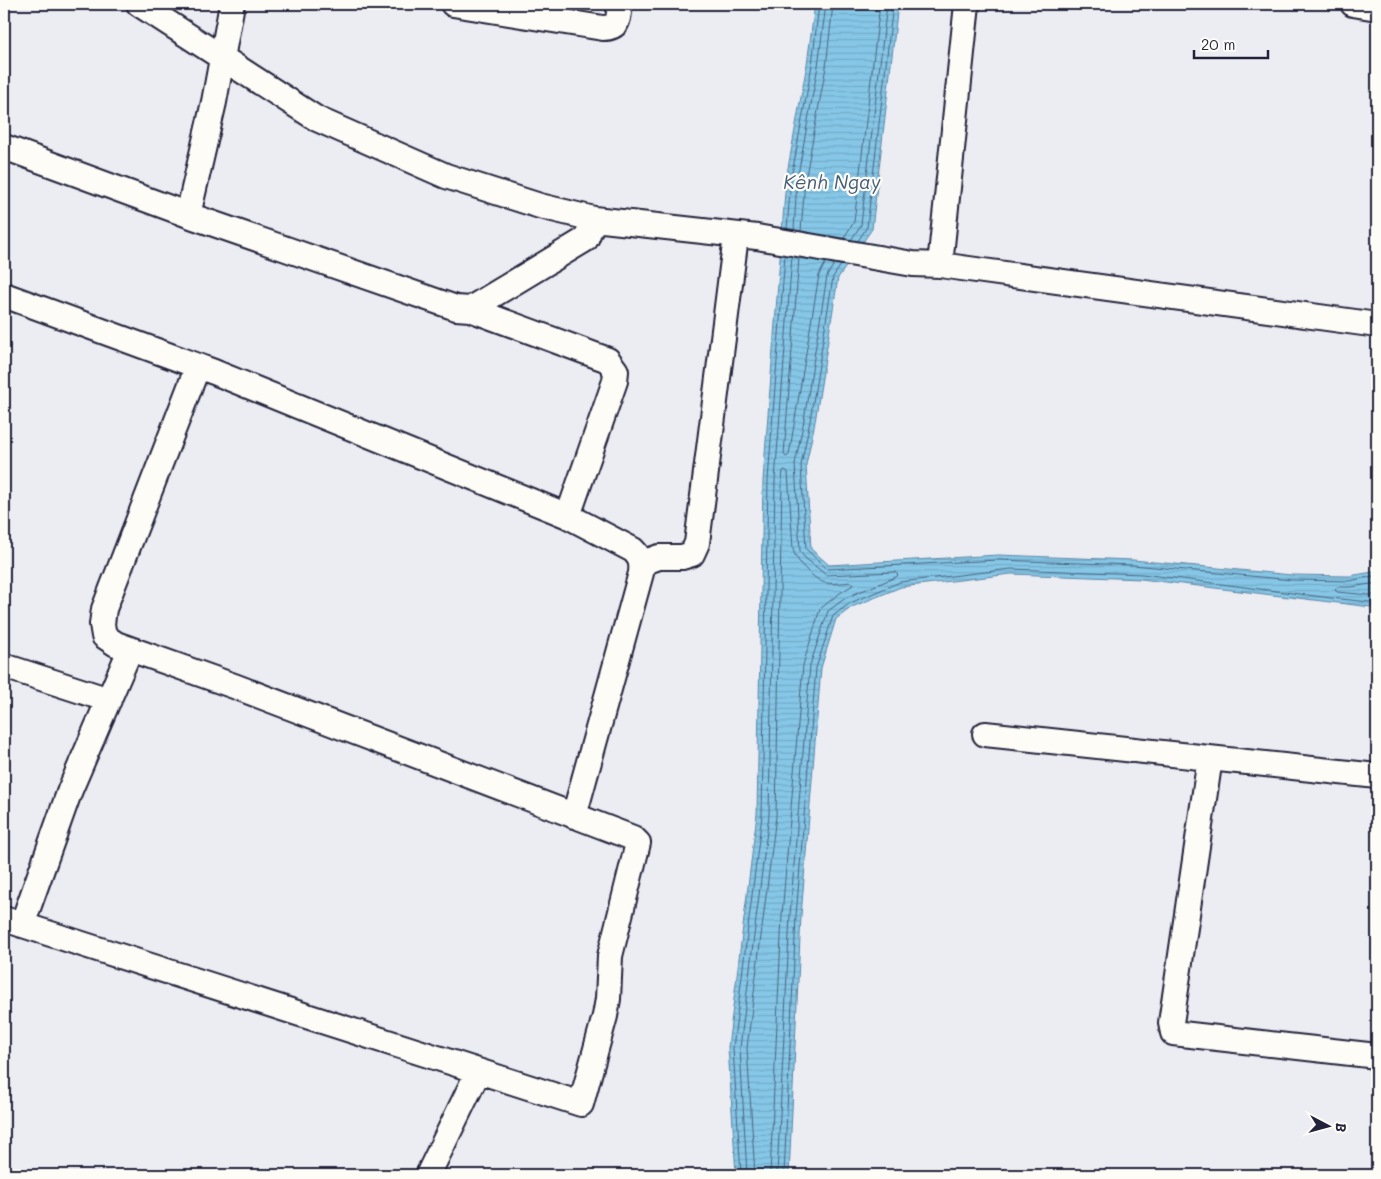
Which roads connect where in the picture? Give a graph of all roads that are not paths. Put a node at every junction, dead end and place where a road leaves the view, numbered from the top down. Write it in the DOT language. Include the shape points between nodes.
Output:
graph roads {
  1 [pos="139,4"];
  2 [pos="232,4"];
  3 [pos="454,4"];
  4 [pos="620,4"];
  5 [pos="967,4"];
  6 [pos="1353,4"];
  7 [pos="1377,8"];
  8 [pos="222,57"];
  9 [pos="4,147"];
  10 [pos="188,215"];
  11 [pos="594,220"];
  12 [pos="746,237"];
  13 [pos="940,265"];
  14 [pos="4,295"];
  15 [pos="470,309"];
  16 [pos="1377,325"];
  17 [pos="198,366"];
  18 [pos="568,516"];
  19 [pos="642,563"];
  20 [pos="130,650"];
  21 [pos="4,666"];
  22 [pos="109,700"];
  23 [pos="985,734"];
  24 [pos="1210,758"];
  25 [pos="1377,776"];
  26 [pos="574,816"];
  27 [pos="13,922"];
  28 [pos="1377,1056"];
  29 [pos="478,1072"];
  30 [pos="428,1175"];
  1 -- 8 [label="street"];
  2 -- 8 [label="street"];
  3 -- 4 [label="street" via="611,28 618,19"];
  5 -- 13 [label="street"];
  6 -- 7 [label="street"];
  8 -- 10 [label="street"];
  8 -- 11 [label="street" via="317,119 446,176"];
  9 -- 10 [label="street"];
  10 -- 15 [label="street" via="456,308"];
  11 -- 12 [label="street"];
  11 -- 15 [label="street" via="586,239"];
  12 -- 13 [label="street" via="912,264"];
  12 -- 19 [label="street" via="697,543 692,554 659,557"];
  13 -- 16 [label="street"];
  14 -- 17 [label="street"];
  15 -- 18 [label="street" via="608,360 616,371"];
  17 -- 18 [label="street"];
  17 -- 20 [label="street" via="103,615 104,636"];
  18 -- 19 [label="street" via="633,550"];
  19 -- 26 [label="street"];
  20 -- 22 [label="street"];
  20 -- 26 [label="street" via="234,686"];
  21 -- 22 [label="street"];
  22 -- 27 [label="street"];
  23 -- 24 [label="street"];
  24 -- 25 [label="street"];
  24 -- 28 [label="street" via="1171,1023 1173,1033"];
  26 -- 29 [label="street" via="633,838 638,844 610,956 605,1016 581,1104"];
  27 -- 29 [label="street"];
  29 -- 30 [label="street"];
}
